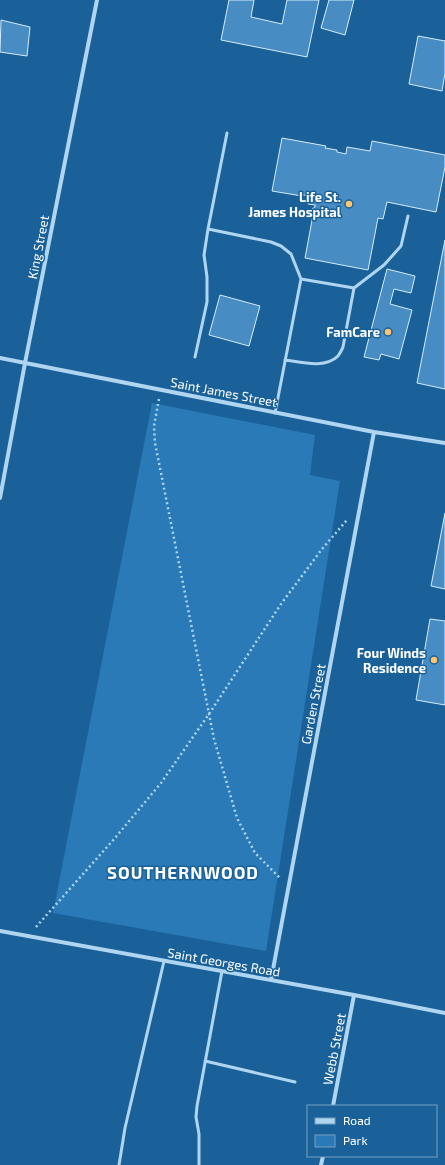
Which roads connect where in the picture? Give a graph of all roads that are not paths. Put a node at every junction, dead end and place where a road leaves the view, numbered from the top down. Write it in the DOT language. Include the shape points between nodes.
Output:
graph roads {
  1 [pos="97,0"];
  2 [pos="227,133"];
  3 [pos="408,216"];
  4 [pos="208,229"];
  5 [pos="301,279"];
  6 [pos="354,288"];
  7 [pos="195,357"];
  8 [pos="0,358"];
  9 [pos="285,360"];
  10 [pos="25,363"];
  11 [pos="275,412"];
  12 [pos="374,432"];
  13 [pos="445,443"];
  14 [pos="0,498"];
  15 [pos="0,931"];
  16 [pos="164,961"];
  17 [pos="222,971"];
  18 [pos="271,980"];
  19 [pos="354,995"];
  20 [pos="445,1013"];
  21 [pos="205,1061"];
  22 [pos="296,1082"];
  23 [pos="333,1105"];
  24 [pos="119,1165"];
  25 [pos="199,1165"];
  1 -- 10 [label="street, King Street"];
  2 -- 4 [label="lane"];
  3 -- 6 [label="lane" via="401,246 384,265"];
  4 -- 5 [label="lane" via="281,246 291,254"];
  4 -- 7 [label="lane" via="204,255 207,277 206,302"];
  5 -- 6 [label="lane"];
  5 -- 9 [label="lane"];
  6 -- 9 [label="lane" via="343,347 338,356 317,364"];
  8 -- 10 [label="street, Saint James Street"];
  9 -- 11 [label="lane"];
  10 -- 11 [label="street, Saint James Street"];
  10 -- 14 [label="street, King Street"];
  11 -- 12 [label="street, Saint James Street"];
  12 -- 13 [label="street, Saint James Street"];
  12 -- 18 [label="street, Garden Street"];
  15 -- 16 [label="street, Saint Georges Road"];
  16 -- 17 [label="street, Saint Georges Road"];
  16 -- 24 [label="lane" via="125,1128"];
  17 -- 18 [label="street, Saint Georges Road"];
  17 -- 21 [label="lane"];
  18 -- 19 [label="street, Saint Georges Road"];
  19 -- 20 [label="street, Saint Georges Road"];
  19 -- 23 [label="street, Webb Street"];
  21 -- 22 [label="lane"];
  21 -- 25 [label="lane" via="196,1117"];
}
